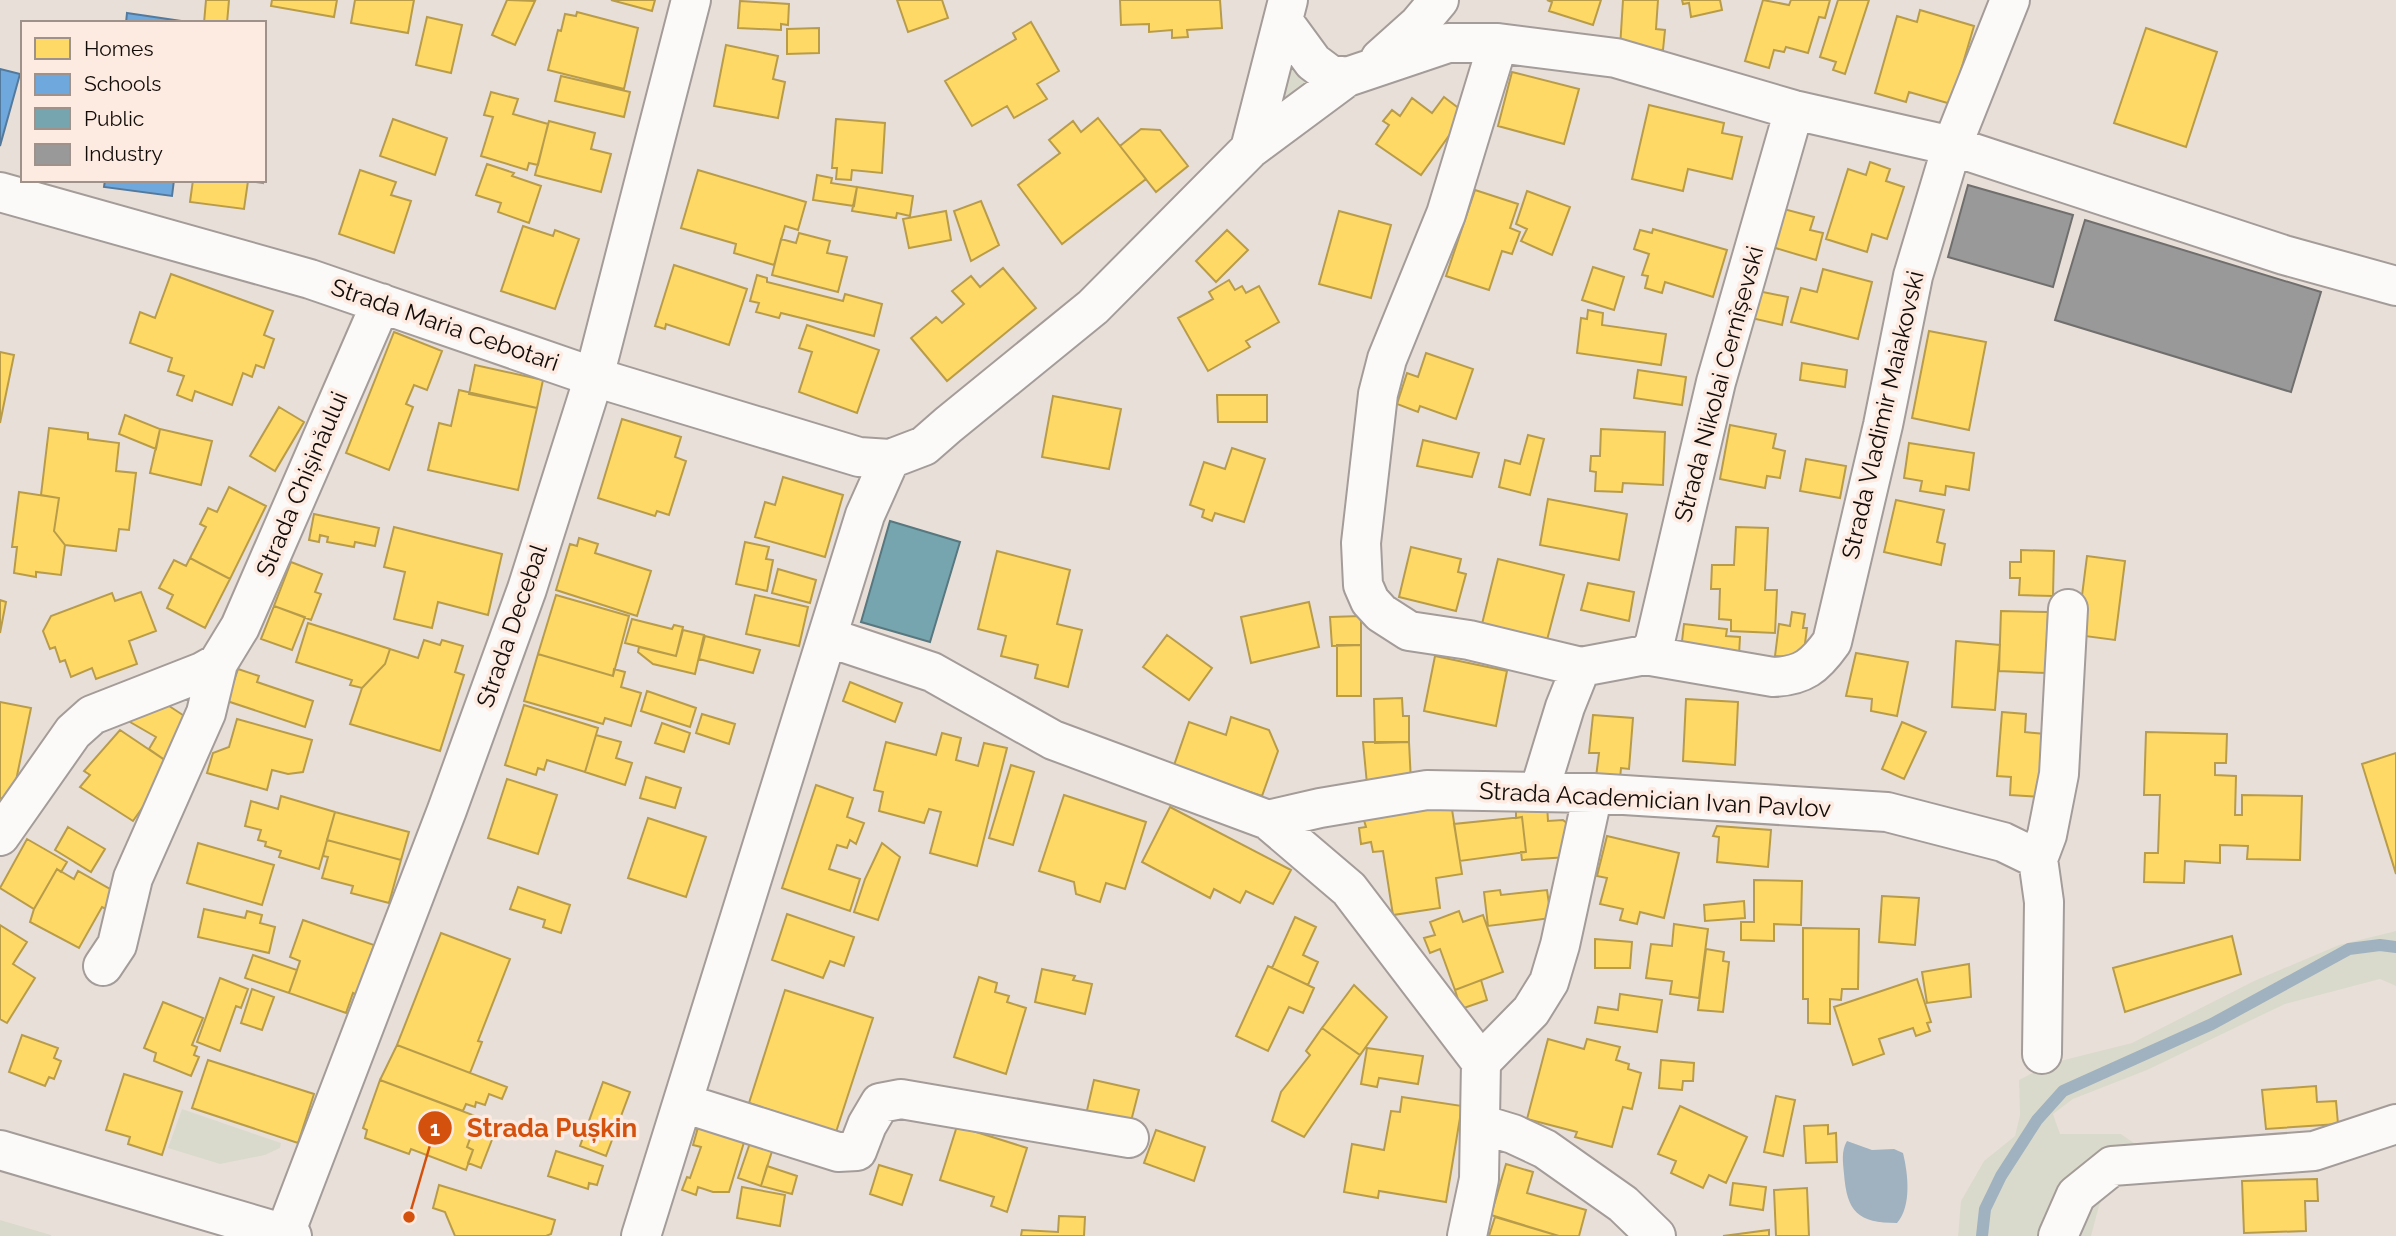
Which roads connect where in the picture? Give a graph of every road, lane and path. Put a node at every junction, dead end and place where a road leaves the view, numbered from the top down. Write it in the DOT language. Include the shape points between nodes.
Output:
graph roads {
  1 [pos="691,0"];
  2 [pos="1439,0"];
  3 [pos="2010,0"];
  4 [pos="1286,10"];
  5 [pos="1498,43"];
  6 [pos="1358,73"];
  7 [pos="1794,110"];
  8 [pos="1952,146"];
  9 [pos="1250,149"];
  10 [pos="0,192"];
  11 [pos="2396,286"];
  12 [pos="381,303"];
  13 [pos="594,377"];
  14 [pos="890,459"];
  15 [pos="2068,608"];
  16 [pos="827,637"];
  17 [pos="1645,655"];
  18 [pos="218,663"];
  19 [pos="1581,667"];
  20 [pos="1539,792"];
  21 [pos="1593,793"];
  22 [pos="1268,820"];
  23 [pos="0,836"];
  24 [pos="2038,859"];
  25 [pos="103,966"];
  26 [pos="2042,1054"];
  27 [pos="1481,1062"];
  28 [pos="683,1103"];
  29 [pos="1480,1124"];
  30 [pos="2396,1124"];
  31 [pos="1129,1138"];
  32 [pos="0,1150"];
  33 [pos="287,1235"];
  34 [pos="641,1236"];
  35 [pos="1466,1236"];
  36 [pos="1656,1236"];
  37 [pos="2058,1236"];
  1 -- 13 [label="street, Strada Decebal"];
  2 -- 6 [label="street" via="1418,25"];
  3 -- 8 [label="street, Strada Vladimir Maiakovski"];
  4 -- 6 [label="street" via="1313,62 1329,74"];
  4 -- 9 [label="street"];
  5 -- 6 [label="street" via="1448,43"];
  5 -- 7 [label="street" via="1616,58"];
  5 -- 19 [label="street" via="1446,214 1387,359 1378,394 1361,543 1363,585 1381,613 1409,631"];
  6 -- 9 [label="street"];
  7 -- 8 [label="street"];
  7 -- 17 [label="street, Strada Nikolai Cernîșevski" via="1716,382 1654,646"];
  8 -- 11 [label="street" via="2284,256"];
  8 -- 17 [label="street, Strada Vladimir Maiakovski" via="1913,276 1832,642 1820,659 1792,677"];
  9 -- 14 [label="street" via="1093,307 924,446"];
  10 -- 12 [label="street, Strada Maria Cebotari"];
  12 -- 13 [label="street, Strada Maria Cebotari"];
  12 -- 18 [label="street, Strada Chișinăului" via="240,627"];
  13 -- 14 [label="street, Strada Maria Cebotari" via="859,457"];
  13 -- 33 [label="street, Strada Decebal" via="527,589"];
  14 -- 16 [label="street" via="865,515"];
  15 -- 24 [label="street" via="2059,774"];
  16 -- 22 [label="street" via="932,672 1054,740"];
  16 -- 28 [label="street"];
  17 -- 19 [label="street"];
  18 -- 23 [label="street" via="92,715 73,732"];
  18 -- 25 [label="street, Strada Chișinăului" via="206,713 133,878 117,945"];
  19 -- 20 [label="street"];
  20 -- 21 [label="street, Strada Academician Ivan Pavlov"];
  20 -- 22 [label="street, Strada Academician Ivan Pavlov" via="1427,790"];
  21 -- 24 [label="street, Strada Academician Ivan Pavlov" via="1887,813 2003,842"];
  21 -- 27 [label="street" via="1549,982 1531,1011"];
  22 -- 27 [label="street" via="1349,889"];
  24 -- 26 [label="street" via="2044,902"];
  27 -- 29 [label="street"];
  28 -- 31 [label="street" via="838,1152 857,1151 880,1103 901,1099"];
  28 -- 34 [label="street"];
  29 -- 35 [label="street" via="1479,1179"];
  29 -- 36 [label="street" via="1545,1149 1623,1204"];
  30 -- 37 [label="street" via="2314,1151 2112,1166 2076,1195"];
  32 -- 33 [label="street"];
}
